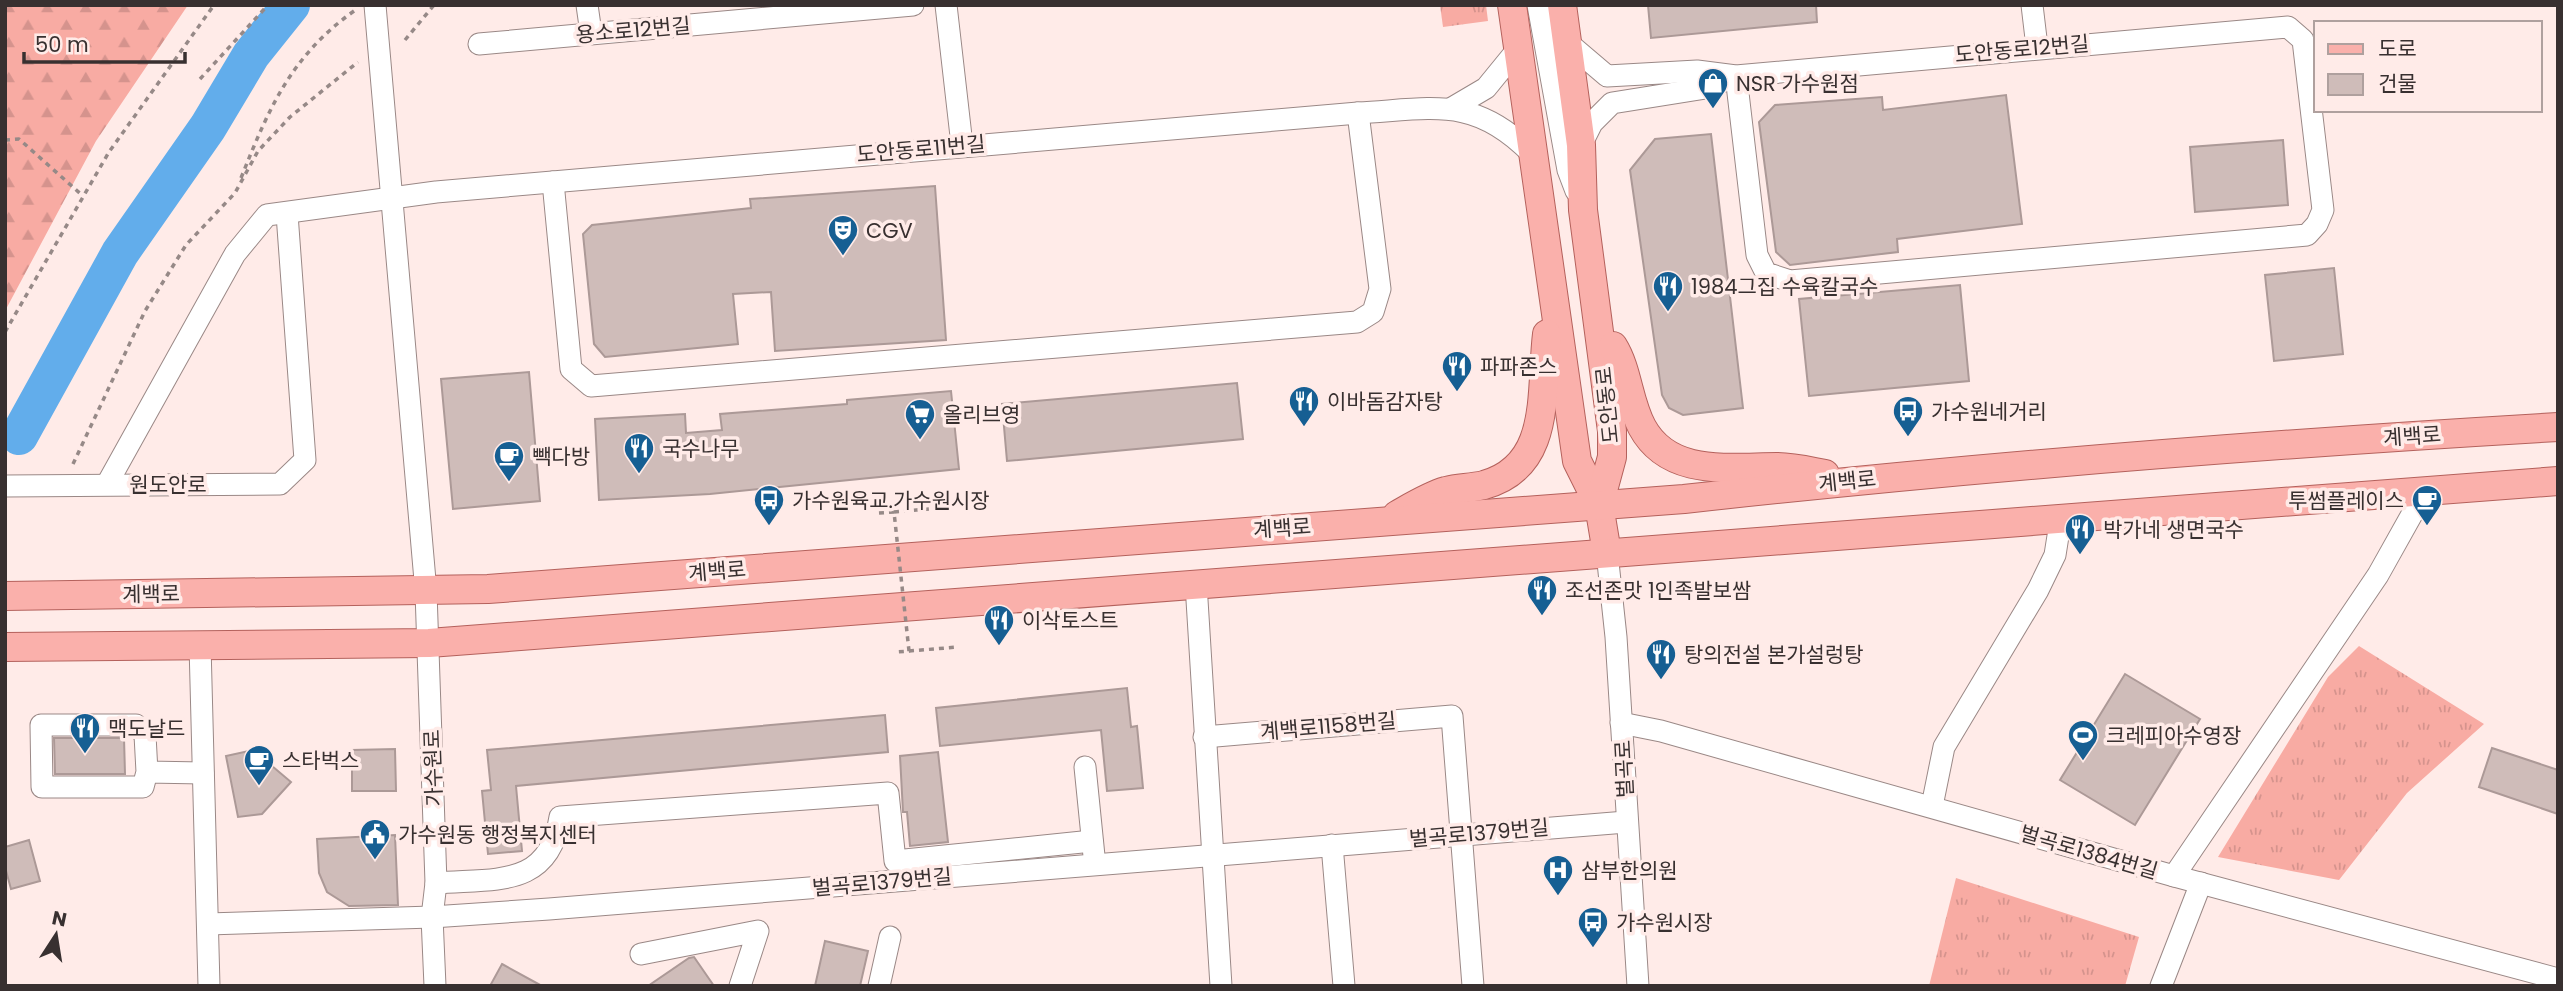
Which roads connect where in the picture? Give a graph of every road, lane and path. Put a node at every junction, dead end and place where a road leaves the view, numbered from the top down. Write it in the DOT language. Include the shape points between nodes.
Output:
graph roads {
  1 [pos="214,5"];
  2 [pos="268,5"];
  3 [pos="361,5"];
  4 [pos="375,5"];
  5 [pos="435,5"];
  6 [pos="587,5"];
  7 [pos="913,5"];
  8 [pos="946,5"];
  9 [pos="1513,5"];
  10 [pos="1538,5"];
  11 [pos="1562,5"];
  12 [pos="2032,5"];
  13 [pos="806,10"];
  14 [pos="591,33"];
  15 [pos="405,40"];
  16 [pos="1567,42"];
  17 [pos="478,44"];
  18 [pos="2037,47"];
  19 [pos="1517,50"];
  20 [pos="357,62"];
  21 [pos="1736,76"];
  22 [pos="200,79"];
  23 [pos="1452,108"];
  24 [pos="1358,113"];
  25 [pos="5,141"];
  26 [pos="962,145"];
  27 [pos="1581,145"];
  28 [pos="1531,153"];
  29 [pos="553,182"];
  30 [pos="234,193"];
  31 [pos="83,196"];
  32 [pos="392,198"];
  33 [pos="1583,209"];
  34 [pos="287,214"];
  35 [pos="1552,286"];
  36 [pos="1598,324"];
  37 [pos="5,332"];
  38 [pos="2558,427"];
  39 [pos="72,466"];
  40 [pos="1859,480"];
  41 [pos="2558,481"];
  42 [pos="107,484"];
  43 [pos="5,486"];
  44 [pos="2424,491"];
  45 [pos="1600,505"];
  46 [pos="929,509"];
  47 [pos="894,512"];
  48 [pos="879,513"];
  49 [pos="2061,517"];
  50 [pos="1387,521"];
  51 [pos="1607,552"];
  52 [pos="1196,584"];
  53 [pos="426,592"];
  54 [pos="5,596"];
  55 [pos="429,643"];
  56 [pos="200,645"];
  57 [pos="5,647"];
  58 [pos="958,647"];
  59 [pos="909,651"];
  60 [pos="896,652"];
  61 [pos="1621,723"];
  62 [pos="1203,737"];
  63 [pos="1084,767"];
  64 [pos="147,772"];
  65 [pos="204,774"];
  66 [pos="1932,806"];
  67 [pos="1626,822"];
  68 [pos="1462,834"];
  69 [pos="1093,841"];
  70 [pos="1332,845"];
  71 [pos="1212,855"];
  72 [pos="1095,865"];
  73 [pos="2174,876"];
  74 [pos="436,883"];
  75 [pos="2201,883"];
  76 [pos="432,917"];
  77 [pos="208,924"];
  78 [pos="890,937"];
  79 [pos="641,954"];
  80 [pos="2558,979"];
  81 [pos="209,986"];
  82 [pos="435,986"];
  83 [pos="740,986"];
  84 [pos="879,986"];
  85 [pos="1221,986"];
  86 [pos="1344,986"];
  87 [pos="1472,986"];
  88 [pos="1638,986"];
  89 [pos="2161,986"];
  1 -- 31 [label="path" via="161,75"];
  2 -- 22 [label="path"];
  3 -- 30 [label="path" via="308,48 260,130"];
  4 -- 32 [label="street"];
  5 -- 15 [label="path"];
  6 -- 14 [label="street"];
  7 -- 13 [label="street, 용소로12번길"];
  8 -- 26 [label="street"];
  9 -- 19 [label="main road, 도안동로"];
  10 -- 33 [label="street" via="1568,170"];
  11 -- 16 [label="main road, 도안동로"];
  12 -- 18 [label="street"];
  13 -- 14 [label="street, 용소로12번길"];
  14 -- 17 [label="street, 용소로12번길"];
  16 -- 21 [label="street" via="1607,76 1698,71"];
  16 -- 27 [label="main road, 도안동로"];
  18 -- 21 [label="street, 도안동로12번길"];
  18 -- 21 [label="street, 도안동로12번길" via="2288,27 2302,40 2323,210 2317,224 2307,235 1790,281 1766,273 1757,255"];
  19 -- 23 [label="street" via="1486,88"];
  19 -- 28 [label="main road, 도안동로"];
  20 -- 30 [label="path" via="290,117 258,151"];
  21 -- 27 [label="street" via="1706,88 1612,103 1592,124"];
  23 -- 24 [label="street, 도안동로11번길"];
  23 -- 28 [label="street" via="1486,116"];
  24 -- 26 [label="street, 도안동로11번길"];
  24 -- 29 [label="street" via="1380,289 1373,312 1357,322 591,386 572,369"];
  25 -- 31 [label="path" via="19,139"];
  26 -- 29 [label="street, 도안동로11번길"];
  27 -- 33 [label="main road, 도안동로"];
  28 -- 35 [label="main road, 도안동로"];
  29 -- 32 [label="street, 도안동로11번길"];
  30 -- 39 [label="path" via="186,245 145,311"];
  31 -- 37 [label="path"];
  32 -- 34 [label="street, 원도안로"];
  32 -- 53 [label="street"];
  33 -- 36 [label="main road, 도안동로"];
  34 -- 42 [label="street, 원도안로" via="267,215 235,254"];
  34 -- 42 [label="street, 원도안로" via="305,460 280,484"];
  35 -- 45 [label="main road, 도안동로" via="1577,461"];
  35 -- 50 [label="main road" via="1541,421 1533,449 1513,472 1485,485 1444,492"];
  36 -- 40 [label="main road" via="1620,358 1629,399 1643,429 1661,450 1709,469 1780,467"];
  36 -- 45 [label="main road, 도안동로" via="1612,431 1612,457"];
  38 -- 40 [label="main road, 계백로"];
  40 -- 45 [label="main road, 계백로"];
  41 -- 44 [label="main road"];
  42 -- 43 [label="street"];
  44 -- 49 [label="main road"];
  44 -- 73 [label="street" via="2378,575"];
  45 -- 50 [label="main road, 계백로"];
  45 -- 51 [label="main road"];
  46 -- 47 [label="path"];
  47 -- 48 [label="path, bridge"];
  47 -- 59 [label="path, bridge"];
  49 -- 51 [label="main road"];
  49 -- 66 [label="street" via="2055,555 2038,590 1944,747"];
  50 -- 53 [label="main road, 계백로"];
  51 -- 52 [label="main road"];
  51 -- 61 [label="street, 벌곡로"];
  52 -- 55 [label="main road"];
  52 -- 62 [label="street"];
  53 -- 54 [label="main road, 계백로"];
  53 -- 55 [label="street, 가수원로"];
  55 -- 56 [label="main road"];
  55 -- 74 [label="street, 가수원로"];
  56 -- 57 [label="main road"];
  56 -- 65 [label="street"];
  58 -- 59 [label="path"];
  59 -- 60 [label="path, bridge"];
  61 -- 66 [label="street, 벌곡로1384번길"];
  61 -- 67 [label="street, 벌곡로"];
  62 -- 68 [label="street, 계백로1158번길" via="1452,716"];
  62 -- 71 [label="street"];
  63 -- 69 [label="street"];
  64 -- 64 [label="street" via="145,735 136,725 41,725 42,787 143,787"];
  64 -- 65 [label="street"];
  65 -- 77 [label="street"];
  66 -- 73 [label="street, 벌곡로1384번길"];
  67 -- 68 [label="street, 벌곡로1379번길"];
  67 -- 88 [label="street, 벌곡로"];
  68 -- 70 [label="street, 벌곡로1379번길"];
  68 -- 87 [label="street"];
  69 -- 72 [label="street"];
  69 -- 74 [label="street" via="895,861 888,793 560,817 558,835 547,858 524,875"];
  70 -- 71 [label="street, 벌곡로1379번길"];
  70 -- 86 [label="street"];
  71 -- 72 [label="street, 벌곡로1379번길"];
  71 -- 85 [label="street"];
  72 -- 76 [label="street, 벌곡로1379번길"];
  73 -- 75 [label="street, 벌곡로1384번길"];
  74 -- 76 [label="street, 가수원로"];
  75 -- 80 [label="street, 벌곡로1384번길"];
  75 -- 89 [label="street"];
  76 -- 77 [label="street, 벌곡로1379번길"];
  76 -- 82 [label="street, 가수원로"];
  77 -- 81 [label="street"];
  78 -- 84 [label="street"];
  79 -- 83 [label="street" via="758,931"];
}
